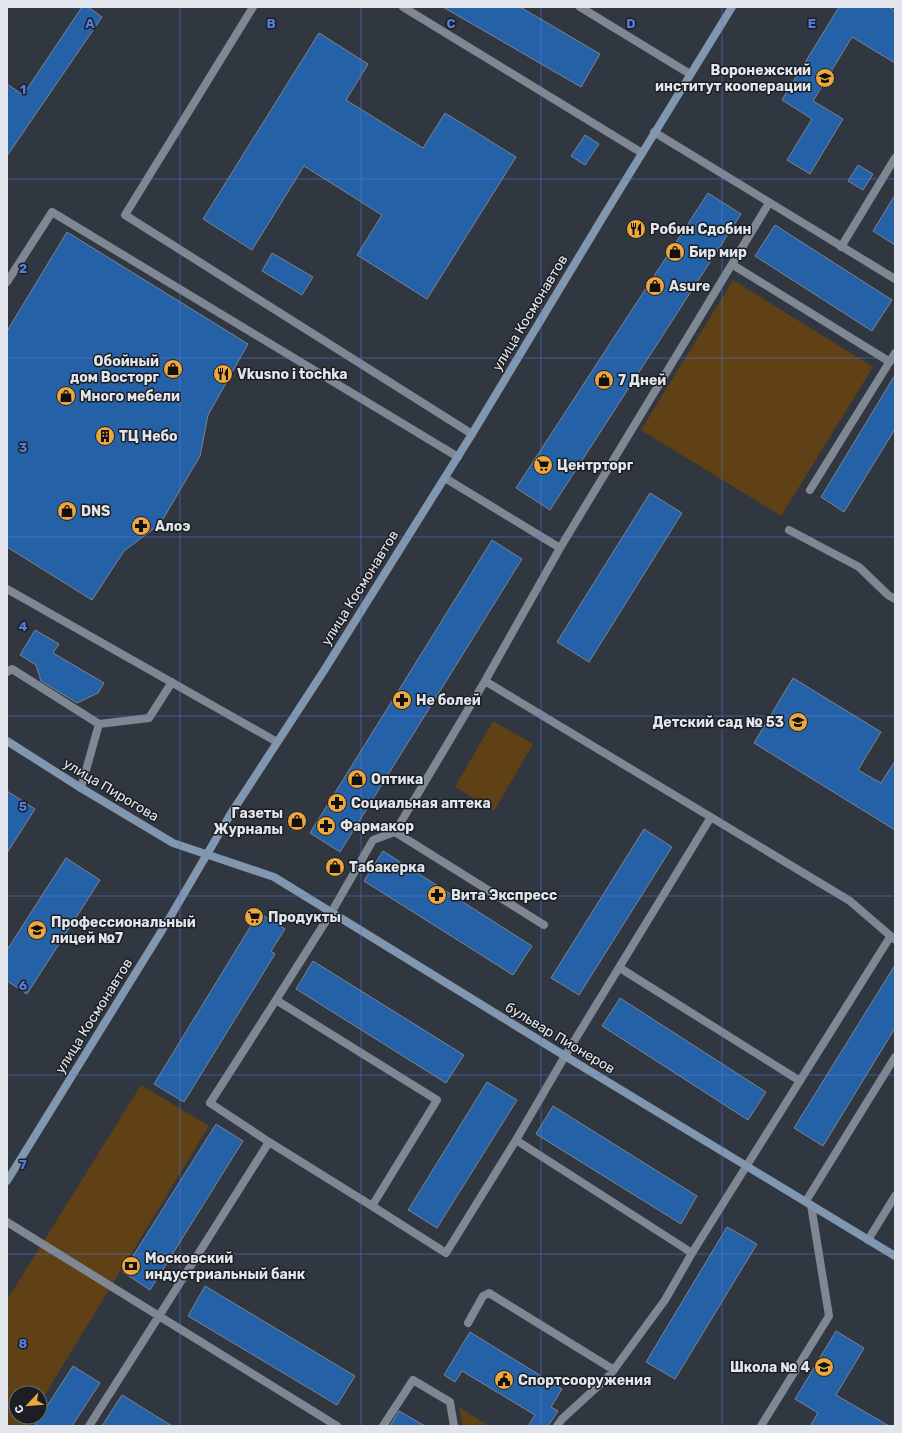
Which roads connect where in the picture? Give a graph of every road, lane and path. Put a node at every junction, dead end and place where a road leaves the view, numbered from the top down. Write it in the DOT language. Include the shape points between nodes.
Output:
graph roads {
  1 [pos="253,7"];
  2 [pos="403,7"];
  3 [pos="580,7"];
  4 [pos="732,7"];
  5 [pos="690,74"];
  6 [pos="654,132"];
  7 [pos="642,153"];
  8 [pos="895,158"];
  9 [pos="769,204"];
  10 [pos="841,247"];
  11 [pos="732,265"];
  12 [pos="895,279"];
  13 [pos="7,282"];
  14 [pos="895,353"];
  15 [pos="890,362"];
  16 [pos="472,434"];
  17 [pos="458,457"];
  18 [pos="445,478"];
  19 [pos="810,490"];
  20 [pos="789,530"];
  21 [pos="560,548"];
  22 [pos="7,589"];
  23 [pos="895,599"];
  24 [pos="7,672"];
  25 [pos="485,681"];
  26 [pos="172,682"];
  27 [pos="99,724"];
  28 [pos="7,741"];
  29 [pos="277,742"];
  30 [pos="81,788"];
  31 [pos="711,817"];
  32 [pos="395,832"];
  33 [pos="206,854"];
  34 [pos="331,913"];
  35 [pos="544,925"];
  36 [pos="893,939"];
  37 [pos="620,968"];
  38 [pos="276,1000"];
  39 [pos="565,1056"];
  40 [pos="895,1058"];
  41 [pos="800,1081"];
  42 [pos="516,1140"];
  43 [pos="269,1142"];
  44 [pos="747,1166"];
  45 [pos="7,1181"];
  46 [pos="895,1196"];
  47 [pos="808,1203"];
  48 [pos="372,1206"];
  49 [pos="7,1222"];
  50 [pos="868,1240"];
  51 [pos="692,1253"];
  52 [pos="895,1256"];
  53 [pos="159,1316"];
  54 [pos="468,1322"];
  55 [pos="614,1370"];
  56 [pos="89,1426"];
  57 [pos="337,1426"];
  58 [pos="383,1426"];
  59 [pos="454,1426"];
  60 [pos="557,1426"];
  61 [pos="761,1426"];
  1 -- 16 [label="lane" via="125,215"];
  2 -- 7 [label="lane"];
  3 -- 5 [label="lane"];
  4 -- 5 [label="main road, улица Космонавтов"];
  5 -- 6 [label="main road, улица Космонавтов"];
  6 -- 7 [label="main road, улица Космонавтов"];
  6 -- 9 [label="lane"];
  7 -- 16 [label="main road, улица Космонавтов"];
  8 -- 10 [label="lane"];
  9 -- 10 [label="lane"];
  9 -- 11 [label="lane"];
  10 -- 12 [label="lane"];
  11 -- 15 [label="lane"];
  11 -- 21 [label="lane"];
  13 -- 17 [label="lane" via="52,212"];
  14 -- 15 [label="lane"];
  15 -- 19 [label="lane"];
  16 -- 17 [label="main road, улица Космонавтов"];
  17 -- 18 [label="main road, улица Космонавтов"];
  18 -- 21 [label="lane"];
  18 -- 29 [label="main road, улица Космонавтов"];
  20 -- 23 [label="lane" via="859,567"];
  21 -- 25 [label="lane"];
  22 -- 26 [label="lane"];
  24 -- 27 [label="lane" via="12,669"];
  25 -- 31 [label="lane"];
  25 -- 32 [label="lane"];
  26 -- 27 [label="lane" via="149,718"];
  26 -- 29 [label="lane"];
  27 -- 30 [label="lane"];
  28 -- 30 [label="main road, улица Пирогова"];
  29 -- 33 [label="main road, улица Космонавтов"];
  30 -- 33 [label="main road, улица Пирогова" via="173,843"];
  31 -- 36 [label="lane" via="850,901"];
  31 -- 37 [label="lane"];
  32 -- 34 [label="lane" via="373,840"];
  32 -- 35 [label="lane"];
  33 -- 34 [label="main road, бульвар Пионеров" via="274,877"];
  33 -- 45 [label="main road, улица Космонавтов" via="169,919"];
  34 -- 38 [label="lane"];
  34 -- 39 [label="main road, бульвар Пионеров"];
  36 -- 41 [label="lane"];
  37 -- 39 [label="lane"];
  37 -- 41 [label="lane"];
  38 -- 43 [label="lane" via="210,1103"];
  38 -- 48 [label="lane" via="437,1100"];
  39 -- 42 [label="lane"];
  39 -- 44 [label="main road, бульвар Пионеров"];
  40 -- 47 [label="lane"];
  41 -- 44 [label="lane"];
  42 -- 48 [label="lane" via="446,1253"];
  42 -- 51 [label="lane"];
  43 -- 48 [label="lane"];
  43 -- 53 [label="lane"];
  44 -- 47 [label="main road, бульвар Пионеров"];
  44 -- 51 [label="lane"];
  46 -- 50 [label="lane"];
  47 -- 50 [label="main road, бульвар Пионеров"];
  47 -- 61 [label="lane" via="829,1316"];
  49 -- 53 [label="lane"];
  50 -- 52 [label="main road, бульвар Пионеров"];
  51 -- 55 [label="lane" via="665,1300"];
  53 -- 56 [label="lane"];
  53 -- 57 [label="lane"];
  54 -- 55 [label="lane" via="483,1296 489,1293"];
  55 -- 60 [label="lane"];
  58 -- 59 [label="lane" via="412,1380 450,1402"];
}
